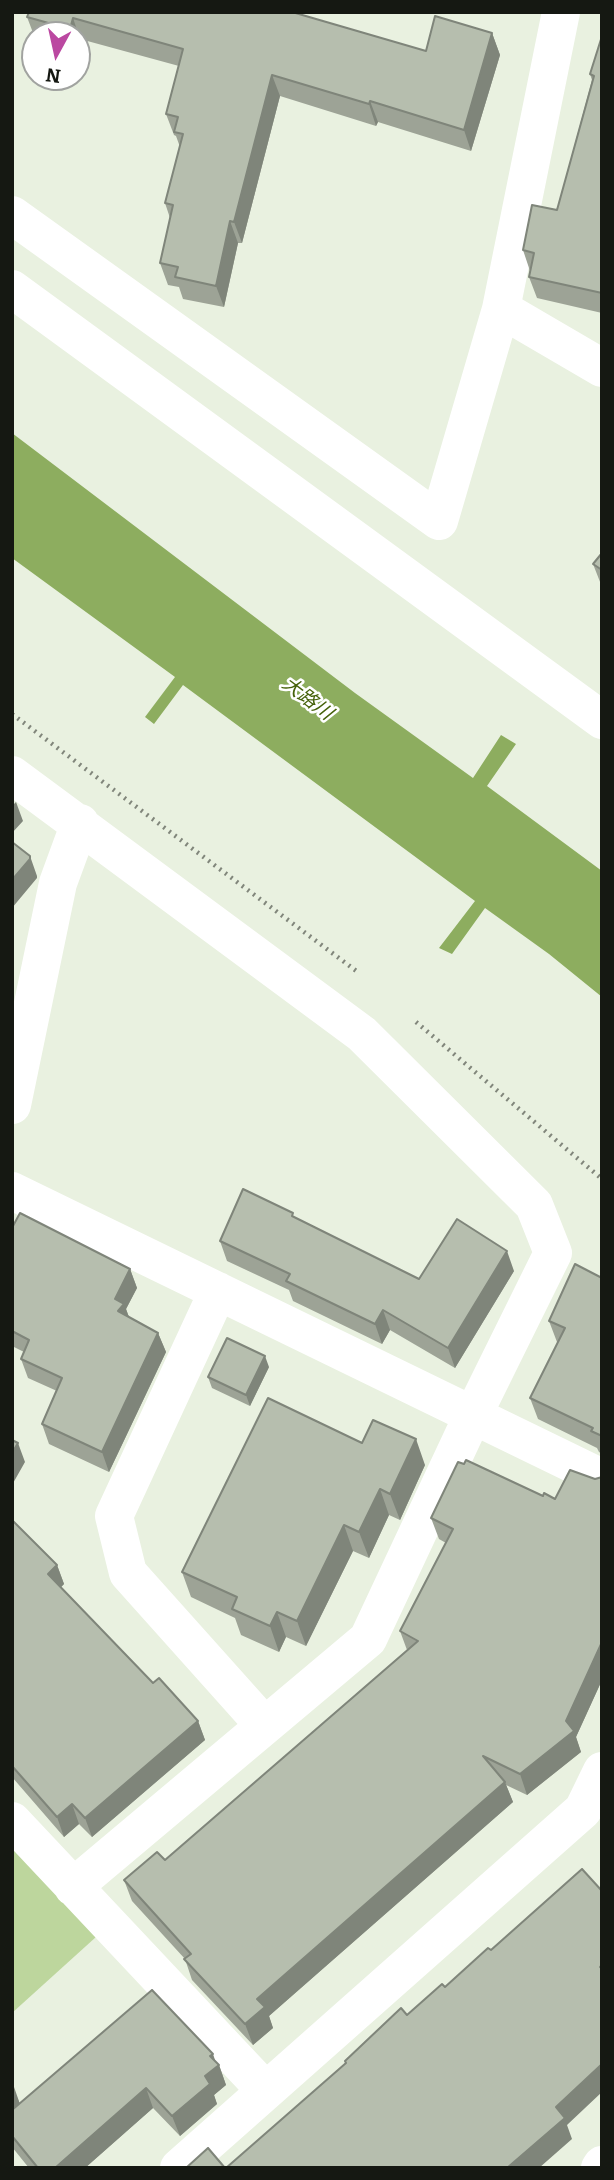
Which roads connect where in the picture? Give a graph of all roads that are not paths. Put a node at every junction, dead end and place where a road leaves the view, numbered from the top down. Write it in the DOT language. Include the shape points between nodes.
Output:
graph roads {
  1 [pos="561,12"];
  2 [pos="12,215"];
  3 [pos="12,289"];
  4 [pos="501,309"];
  5 [pos="602,368"];
  6 [pos="602,720"];
  7 [pos="12,775"];
  8 [pos="80,823"];
  9 [pos="12,1105"];
  10 [pos="12,1191"];
  11 [pos="218,1291"];
  12 [pos="473,1415"];
  13 [pos="602,1478"];
  14 [pos="264,1725"];
  15 [pos="602,1771"];
  16 [pos="12,1821"];
  17 [pos="593,1825"];
  18 [pos="73,1886"];
  19 [pos="265,2090"];
  20 [pos="179,2168"];
  1 -- 4 [label="street"];
  2 -- 4 [label="street" via="439,521"];
  3 -- 6 [label="street"];
  4 -- 5 [label="street"];
  7 -- 8 [label="street"];
  8 -- 9 [label="street" via="58,883"];
  8 -- 12 [label="street" via="362,1034 534,1205 552,1253"];
  10 -- 11 [label="street"];
  11 -- 12 [label="street"];
  11 -- 14 [label="street" via="114,1516 128,1573"];
  12 -- 13 [label="street"];
  12 -- 14 [label="street" via="368,1639"];
  14 -- 18 [label="street"];
  15 -- 17 [label="street"];
  16 -- 18 [label="street"];
  17 -- 19 [label="street"];
  18 -- 19 [label="street"];
  19 -- 20 [label="street"];
}
